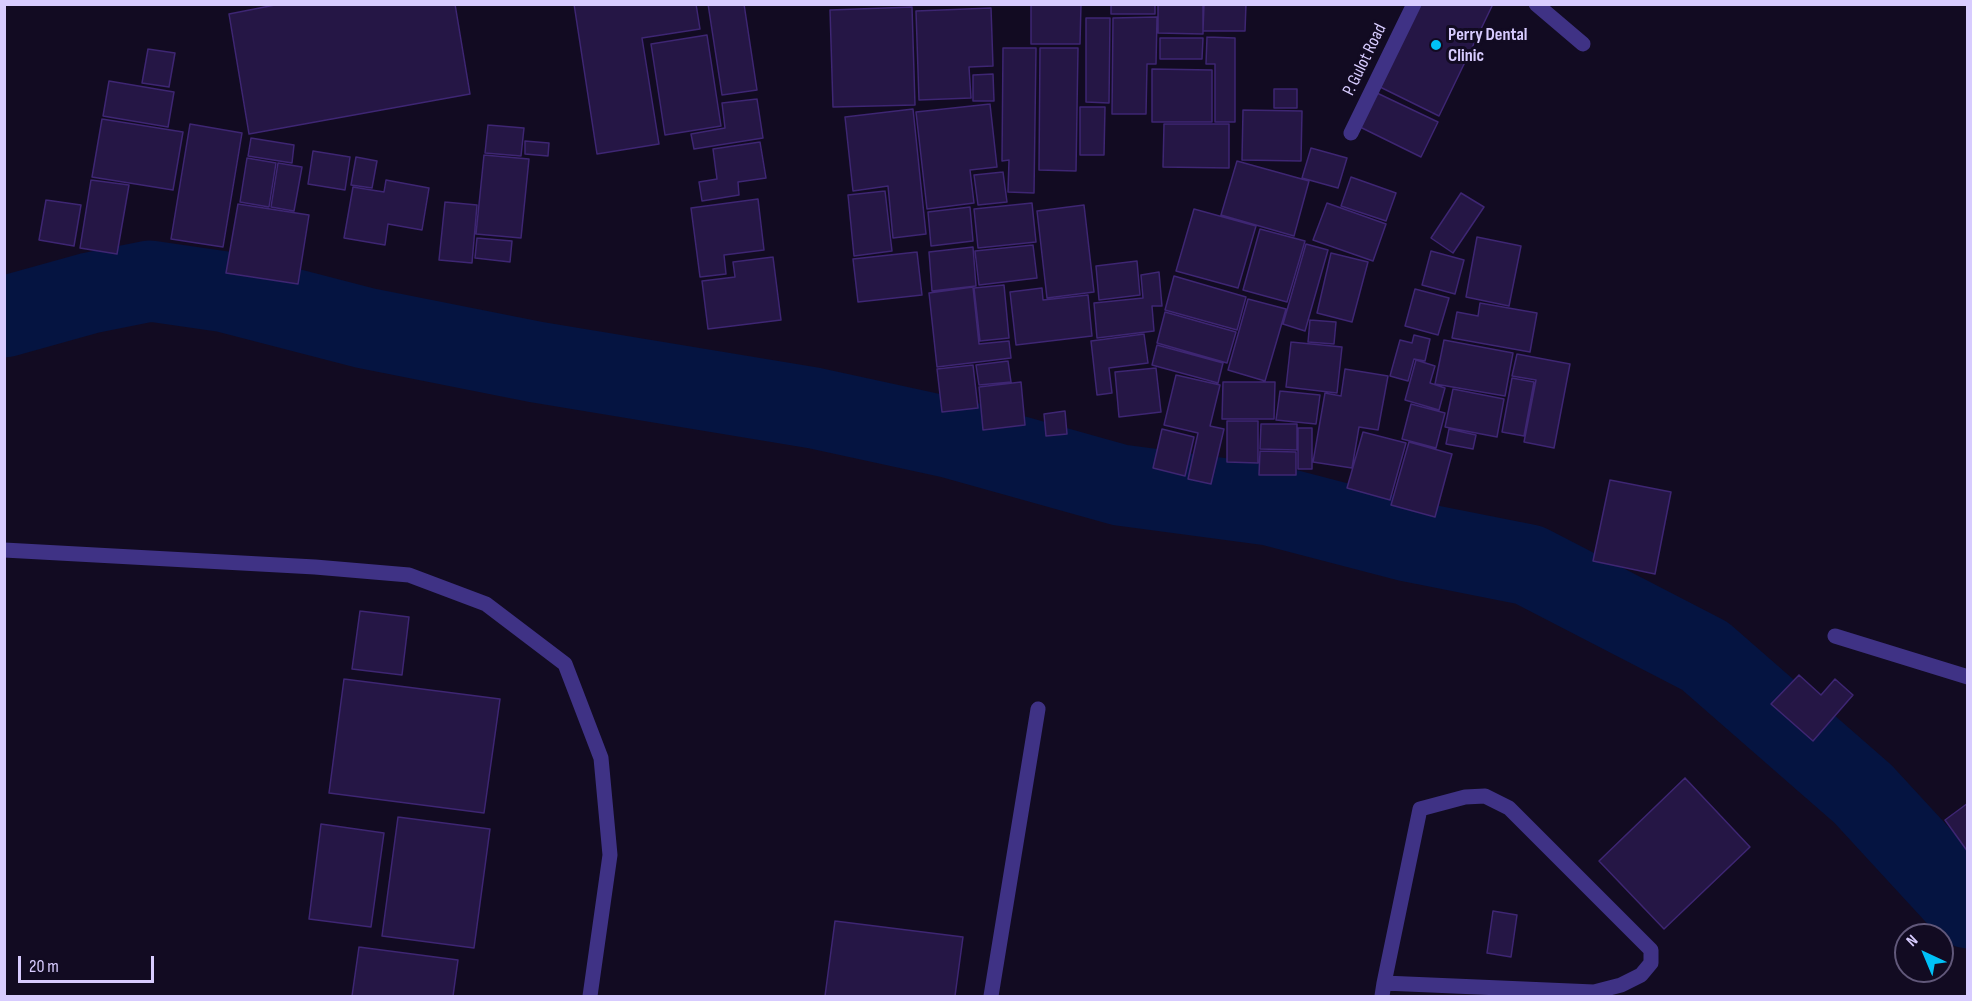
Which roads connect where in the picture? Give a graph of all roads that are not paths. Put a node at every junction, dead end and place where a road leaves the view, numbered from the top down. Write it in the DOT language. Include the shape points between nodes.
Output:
graph roads {
  1 [pos="1414,4"];
  2 [pos="1536,4"];
  3 [pos="1583,44"];
  4 [pos="1351,133"];
  5 [pos="4,550"];
  6 [pos="1834,636"];
  7 [pos="1968,677"];
  8 [pos="1038,709"];
  9 [pos="1383,990"];
  10 [pos="590,996"];
  11 [pos="991,996"];
  1 -- 4 [label="street, P. Gulot Road"];
  2 -- 3 [label="street"];
  5 -- 10 [label="street" via="409,575 486,604 565,664 601,758 610,855"];
  6 -- 7 [label="street"];
  8 -- 11 [label="street"];
  9 -- 9 [label="street" via="1419,809 1465,797 1485,796 1509,808 1651,950 1651,963 1641,975 1621,986 1594,992"];
}
